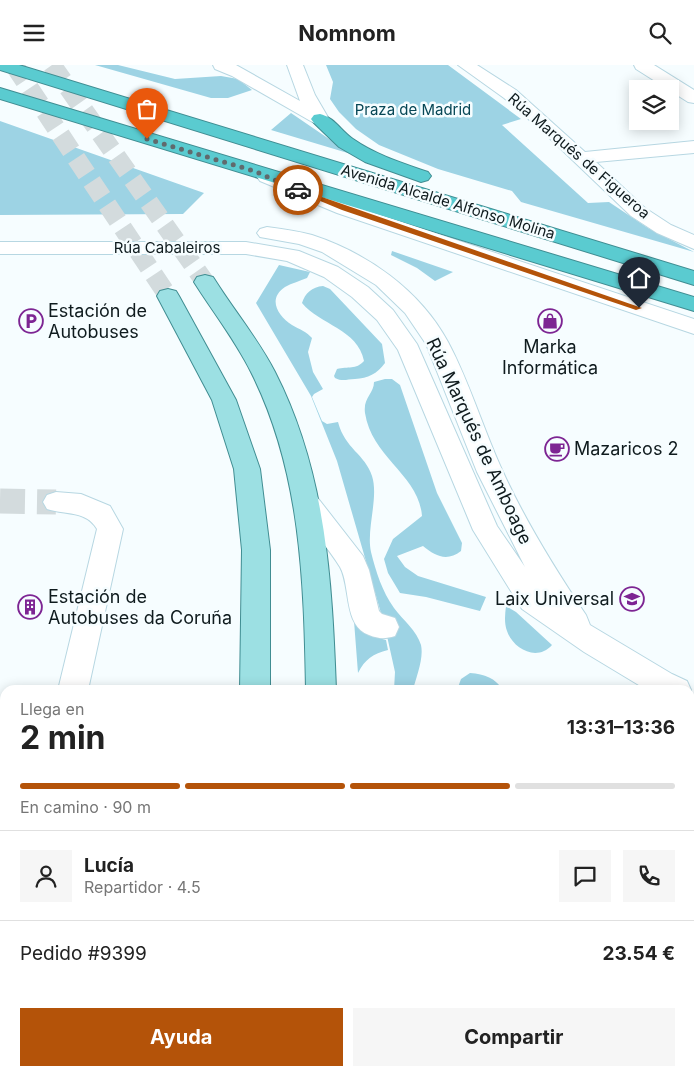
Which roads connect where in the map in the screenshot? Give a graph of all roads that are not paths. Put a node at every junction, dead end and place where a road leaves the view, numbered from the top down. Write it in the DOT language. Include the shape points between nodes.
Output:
graph roads {
  1 [pos="1,65"];
  2 [pos="221,65"];
  3 [pos="295,65"];
  4 [pos="466,65"];
  5 [pos="642,65"];
  6 [pos="0,93"];
  7 [pos="694,98"];
  8 [pos="320,119"];
  9 [pos="694,147"];
  10 [pos="582,158"];
  11 [pos="254,171"];
  12 [pos="452,187"];
  13 [pos="0,231"];
  14 [pos="303,239"];
  15 [pos="694,243"];
  16 [pos="0,248"];
  17 [pos="694,259"];
  18 [pos="663,268"];
  19 [pos="331,272"];
  20 [pos="694,276"];
  21 [pos="205,282"];
  22 [pos="168,296"];
  23 [pos="694,304"];
  24 [pos="694,327"];
  25 [pos="56,502"];
  26 [pos="308,504"];
  27 [pos="385,627"];
  28 [pos="584,635"];
  29 [pos="74,685"];
  30 [pos="255,685"];
  31 [pos="321,685"];
  32 [pos="665,685"];
  1 -- 18 [label="highway, Avenida Alcalde Alfonso Molina"];
  2 -- 8 [label="street"];
  3 -- 8 [label="street" via="306,95"];
  4 -- 10 [label="street, Rúa Marqués de Figueroa" via="510,95"];
  5 -- 7 [label="street"];
  6 -- 11 [label="highway, Avenida Alcalde Alfonso Molina"];
  8 -- 12 [label="highway" via="346,143 372,158"];
  9 -- 10 [label="street"];
  10 -- 15 [label="street, Rúa Marqués de Figueroa" via="638,212"];
  11 -- 23 [label="highway, Avenida Alcalde Alfonso Molina"];
  11 -- 24 [label="street" via="344,209"];
  12 -- 17 [label="highway"];
  12 -- 18 [label="highway"];
  13 -- 14 [label="street, Rúa Cabaleiros" via="250,230"];
  14 -- 28 [label="street, Rúa Marqués de Amboage" via="329,249 384,280 413,308 437,343 490,472 538,566"];
  16 -- 19 [label="street, Rúa Cabaleiros" via="246,248 292,256"];
  18 -- 20 [label="highway, Avenida Alcalde Alfonso Molina"];
  19 -- 28 [label="street, Rúa Marqués de Amboage" via="385,315 409,349 486,530 513,574 532,601"];
  21 -- 26 [label="main road" via="263,371 295,449"];
  22 -- 30 [label="main road" via="224,400 247,469 256,550"];
  25 -- 29 [label="street" via="81,504 101,513 110,529"];
  26 -- 27 [label="street" via="353,564 367,616 375,625"];
  26 -- 31 [label="main road" via="318,595"];
  28 -- 32 [label="street, Rúa Marqués de Amboage"];
}
